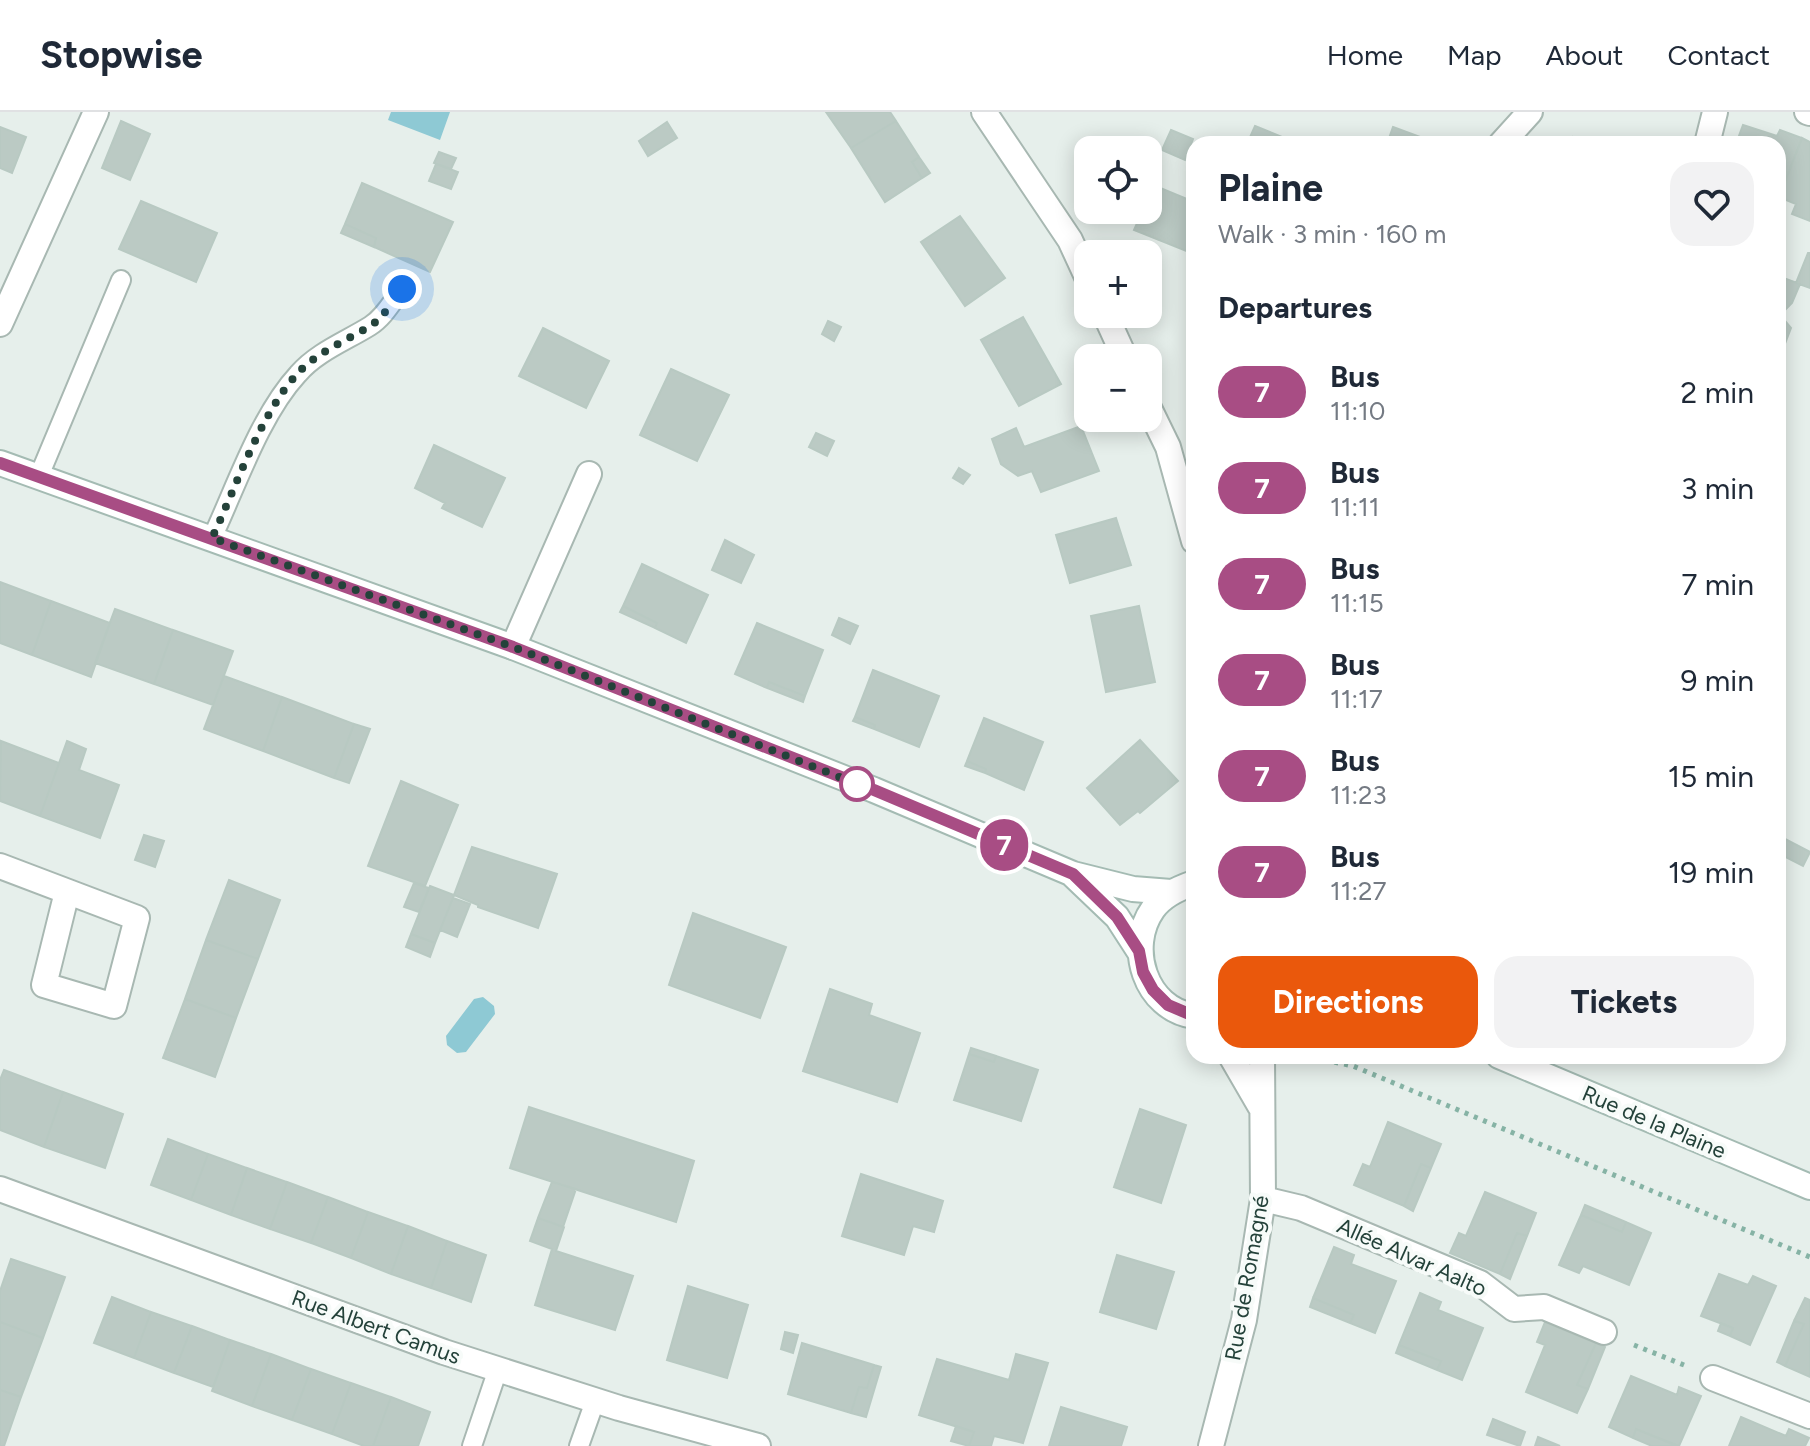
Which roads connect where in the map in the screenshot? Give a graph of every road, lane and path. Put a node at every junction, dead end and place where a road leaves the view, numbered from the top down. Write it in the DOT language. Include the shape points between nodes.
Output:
graph roads {
  1 [pos="96,112"];
  2 [pos="984,112"];
  3 [pos="1530,112"];
  4 [pos="1715,112"];
  5 [pos="1508,136"];
  6 [pos="1709,136"];
  7 [pos="1074,249"];
  8 [pos="121,280"];
  9 [pos="402,289"];
  10 [pos="0,324"];
  11 [pos="1161,432"];
  12 [pos="0,463"];
  13 [pos="589,474"];
  14 [pos="39,476"];
  15 [pos="1186,512"];
  16 [pos="212,538"];
  17 [pos="513,647"];
  18 [pos="0,866"];
  19 [pos="1073,874"];
  20 [pos="1186,885"];
  21 [pos="1186,886"];
  22 [pos="67,892"];
  23 [pos="1139,951"];
  24 [pos="1186,1014"];
  25 [pos="1236,1064"];
  26 [pos="1262,1064"];
  27 [pos="1343,1064"];
  28 [pos="1518,1064"];
  29 [pos="1261,1108"];
  30 [pos="1810,1187"];
  31 [pos="0,1189"];
  32 [pos="1263,1199"];
  33 [pos="1810,1257"];
  34 [pos="1604,1332"];
  35 [pos="498,1369"];
  36 [pos="1713,1378"];
  37 [pos="595,1401"];
  38 [pos="1810,1416"];
  39 [pos="472,1446"];
  40 [pos="579,1446"];
  41 [pos="758,1446"];
  42 [pos="1211,1446"];
  1 -- 10 [label="street"];
  2 -- 7 [label="street"];
  3 -- 5 [label="street"];
  4 -- 6 [label="street"];
  8 -- 14 [label="lane"];
  9 -- 16 [label="lane" via="371,325 299,372 272,408"];
  11 -- 15 [label="street"];
  12 -- 14 [label="street"];
  13 -- 17 [label="street"];
  14 -- 16 [label="street"];
  16 -- 17 [label="street"];
  17 -- 19 [label="street"];
  18 -- 22 [label="street"];
  19 -- 20 [label="street" via="1133,889"];
  19 -- 23 [label="street" via="1117,917"];
  21 -- 23 [label="street" via="1154,907"];
  22 -- 22 [label="street" via="137,918 114,1006 44,985"];
  23 -- 24 [label="street" via="1153,990"];
  25 -- 29 [label="street, Rue de Romagné"];
  26 -- 29 [label="street, Rue de Romagné"];
  27 -- 33 [label="path"];
  28 -- 30 [label="street, Rue de la Plaine"];
  29 -- 32 [label="street, Rue de Romagné"];
  31 -- 35 [label="street, Rue Albert Camus"];
  32 -- 34 [label="street, Allée Alvar Aalto" via="1301,1208 1480,1283 1514,1309 1544,1307"];
  32 -- 42 [label="street, Rue de Romagné" via="1244,1320"];
  34 -- 36 [label="path"];
  35 -- 37 [label="street, Rue Albert Camus"];
  35 -- 39 [label="lane"];
  36 -- 38 [label="street"];
  37 -- 40 [label="lane"];
  37 -- 41 [label="street, Rue Albert Camus"];
}
